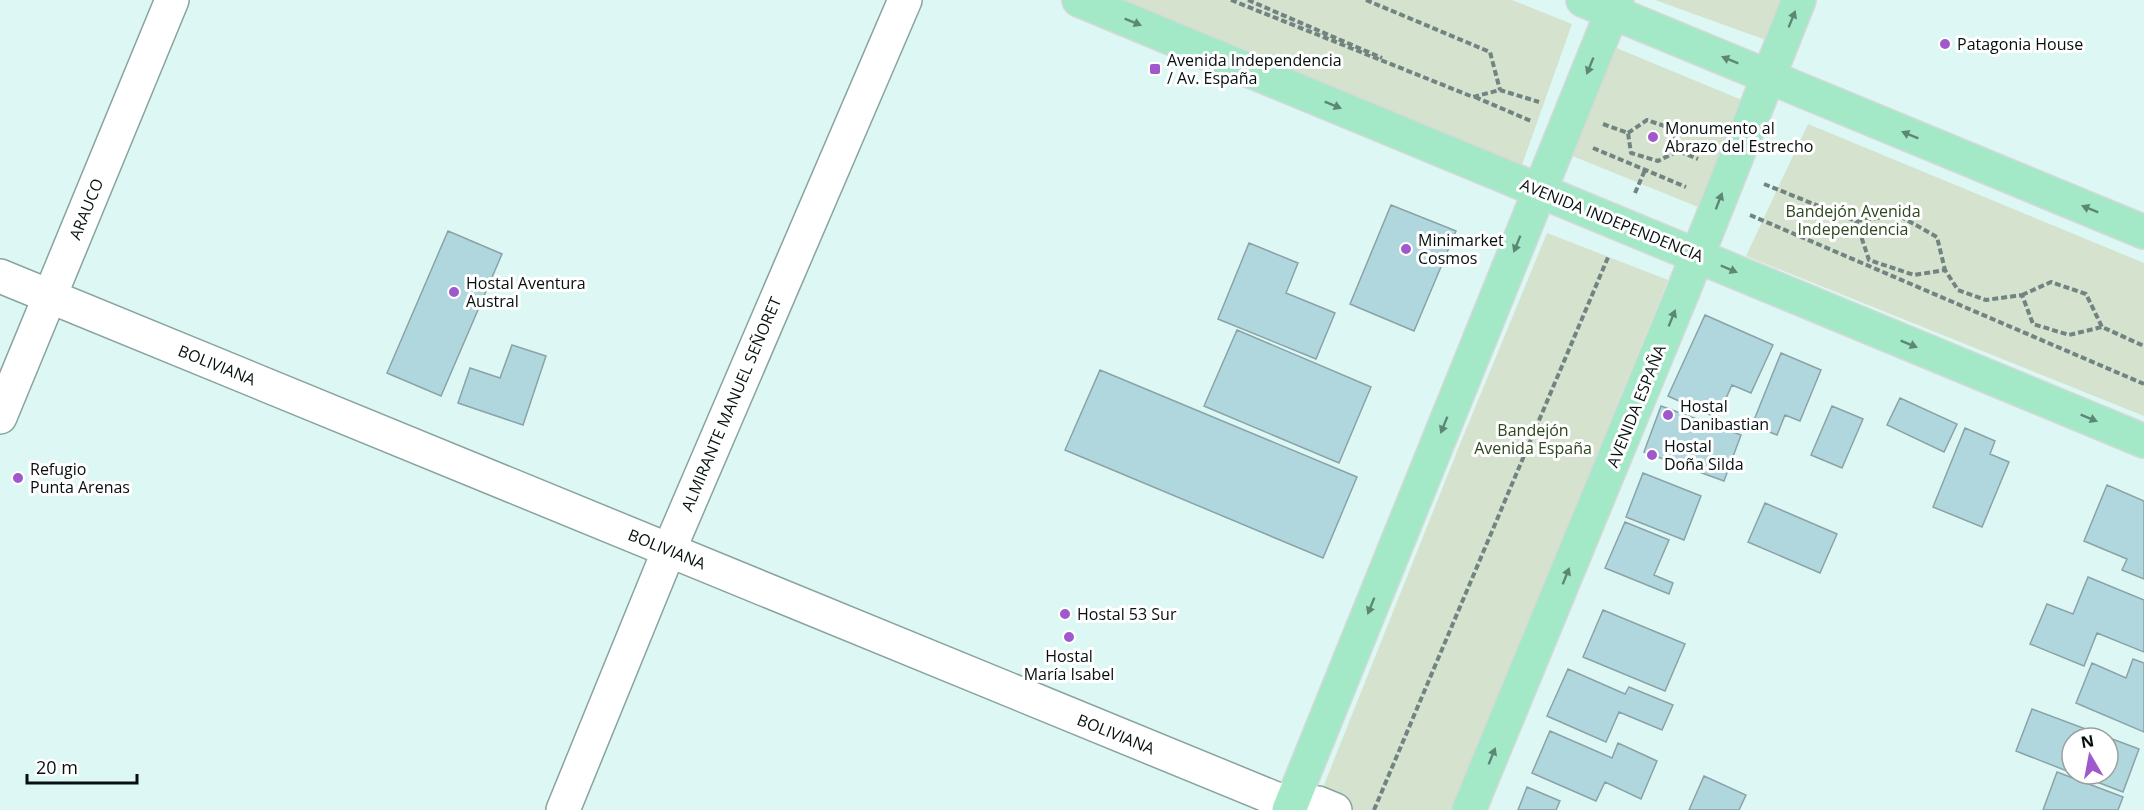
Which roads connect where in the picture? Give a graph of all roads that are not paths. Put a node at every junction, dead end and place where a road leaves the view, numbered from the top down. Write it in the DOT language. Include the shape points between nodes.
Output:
graph roads {
  1 [pos="172,0"];
  2 [pos="905,0"];
  3 [pos="1079,0"];
  4 [pos="1799,0"];
  5 [pos="1604,4"];
  6 [pos="1768,76"];
  7 [pos="1539,190"];
  8 [pos="2144,232"];
  9 [pos="1697,256"];
  10 [pos="0,276"];
  11 [pos="50,296"];
  12 [pos="0,417"];
  13 [pos="2144,441"];
  14 [pos="669,550"];
  15 [pos="1290,808"];
  16 [pos="563,810"];
  17 [pos="1335,810"];
  18 [pos="1470,810"];
  1 -- 11 [label="street, ARAUCO"];
  2 -- 14 [label="street, ALMIRANTE MANUEL SEÑORET"];
  3 -- 7 [label="main road, AVENIDA INDEPENDENCIA, one-way"];
  6 -- 4 [label="main road, AVENIDA ESPAÑA, one-way"];
  6 -- 5 [label="main road, one-way"];
  5 -- 7 [label="main road, one-way"];
  8 -- 6 [label="main road, one-way"];
  9 -- 6 [label="main road, AVENIDA ESPAÑA, one-way"];
  7 -- 9 [label="main road, AVENIDA INDEPENDENCIA"];
  7 -- 15 [label="main road, one-way"];
  9 -- 13 [label="main road, AVENIDA INDEPENDENCIA, one-way"];
  18 -- 9 [label="main road, AVENIDA ESPAÑA, one-way"];
  10 -- 11 [label="street, BOLIVIANA"];
  11 -- 12 [label="street, ARAUCO"];
  11 -- 14 [label="street, BOLIVIANA"];
  14 -- 15 [label="street, BOLIVIANA"];
  14 -- 16 [label="street, ALMIRANTE MANUEL SEÑORET"];
  15 -- 17 [label="street, BOLIVIANA" via="1318,802"];
}
